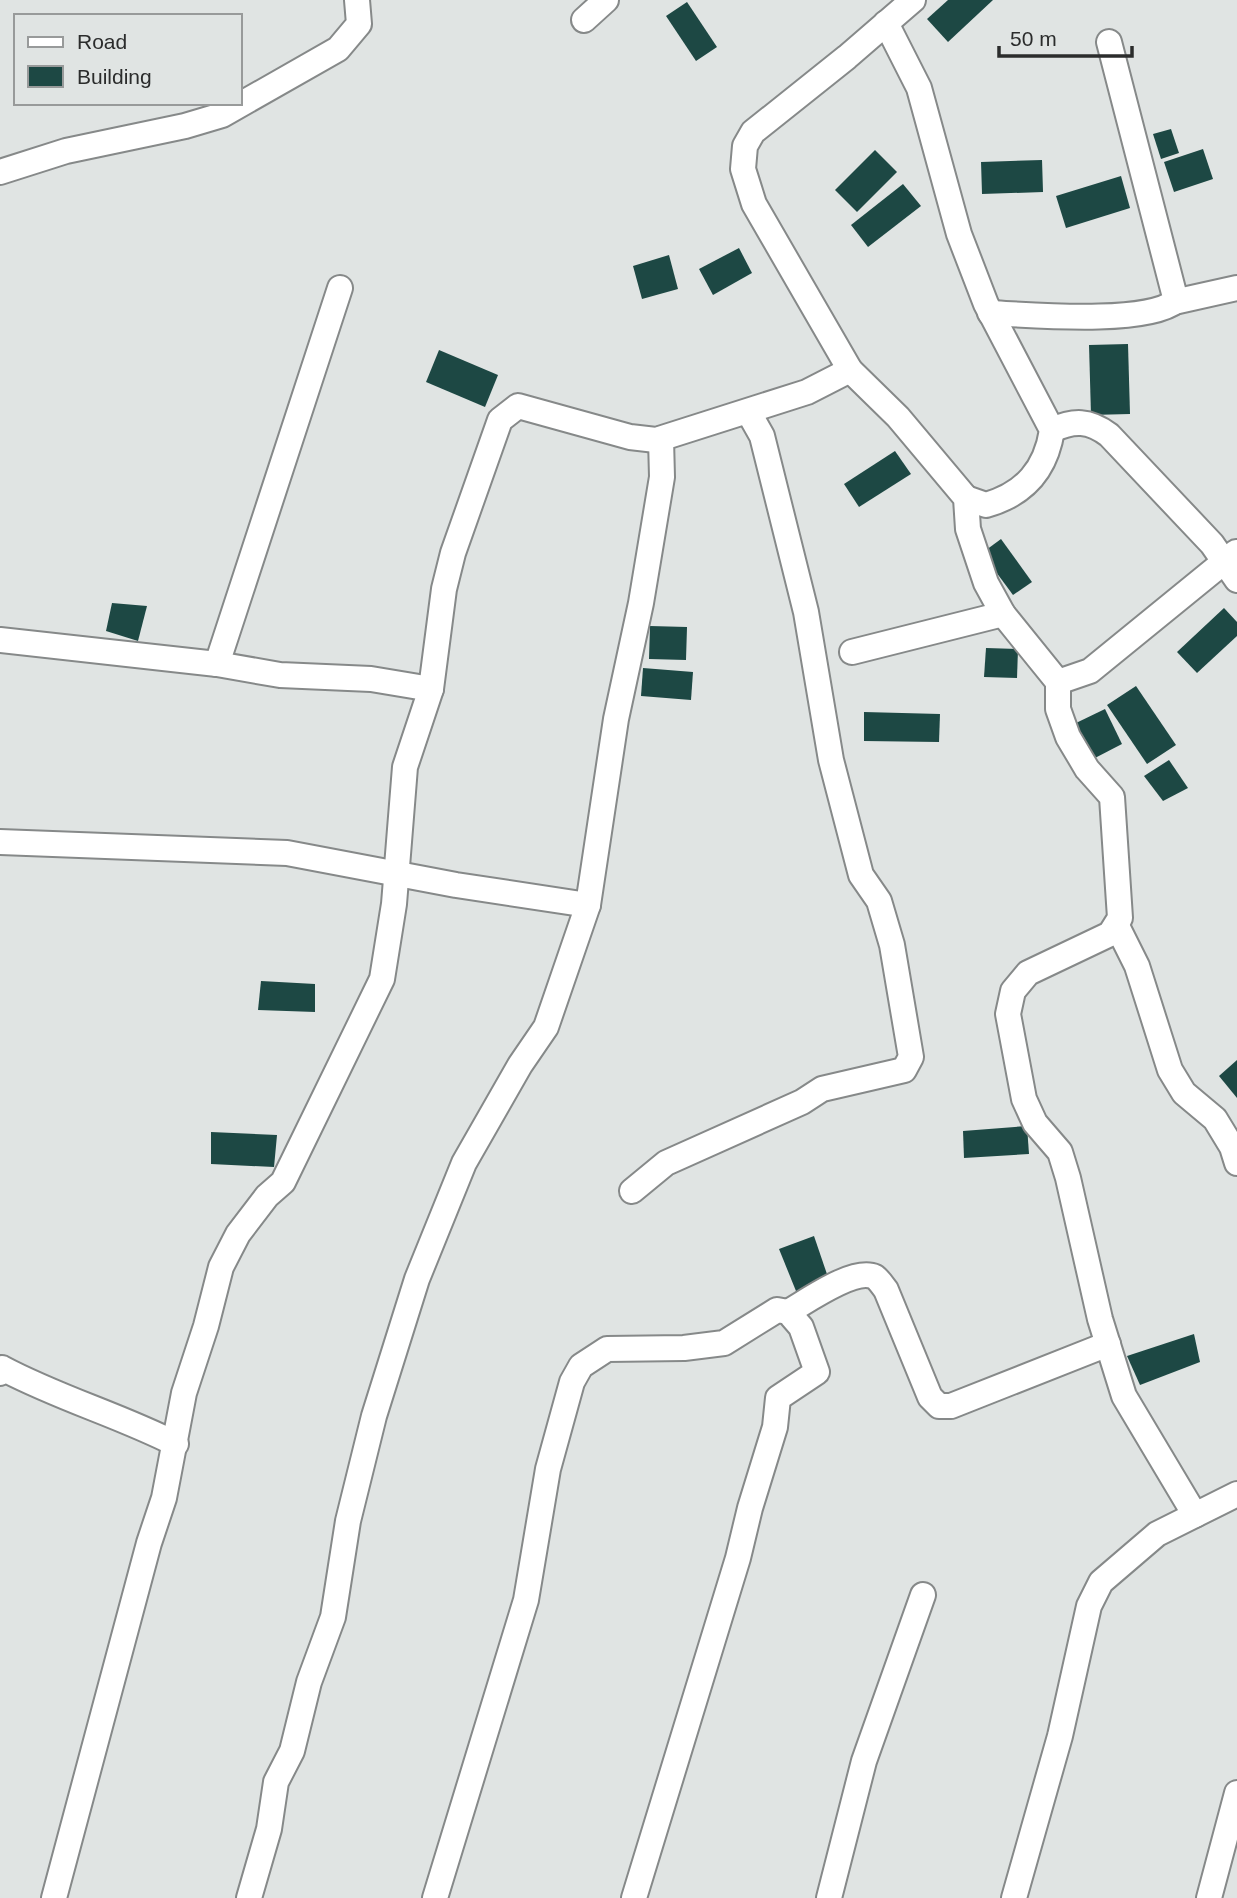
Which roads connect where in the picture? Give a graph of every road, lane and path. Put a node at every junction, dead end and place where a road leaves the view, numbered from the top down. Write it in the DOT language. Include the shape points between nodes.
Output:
graph roads {
  1 [pos="357,0"];
  2 [pos="607,0"];
  3 [pos="913,0"];
  4 [pos="584,20"];
  5 [pos="886,23"];
  6 [pos="1109,42"];
  7 [pos="242,104"];
  8 [pos="240,105"];
  9 [pos="0,172"];
  10 [pos="340,288"];
  11 [pos="1237,288"];
  12 [pos="1174,302"];
  13 [pos="990,313"];
  14 [pos="850,370"];
  15 [pos="748,413"];
  16 [pos="1052,430"];
  17 [pos="661,439"];
  18 [pos="966,498"];
  19 [pos="1233,564"];
  20 [pos="1003,614"];
  21 [pos="0,640"];
  22 [pos="852,652"];
  23 [pos="217,664"];
  24 [pos="1058,682"];
  25 [pos="431,689"];
  26 [pos="0,842"];
  27 [pos="395,873"];
  28 [pos="588,905"];
  29 [pos="1117,926"];
  30 [pos="1237,1163"];
  31 [pos="632,1191"];
  32 [pos="788,1312"];
  33 [pos="1108,1344"];
  34 [pos="1,1369"];
  35 [pos="176,1444"];
  36 [pos="1237,1494"];
  37 [pos="1195,1515"];
  38 [pos="923,1595"];
  39 [pos="1237,1793"];
  40 [pos="54,1898"];
  41 [pos="249,1898"];
  42 [pos="435,1898"];
  43 [pos="634,1898"];
  44 [pos="829,1898"];
  45 [pos="1014,1898"];
  46 [pos="1209,1898"];
  1 -- 7 [label="street" via="359,24 338,49"];
  2 -- 4 [label="street"];
  3 -- 5 [label="street"];
  5 -- 13 [label="street" via="919,88 959,234"];
  5 -- 14 [label="street" via="753,132 745,146 743,169 754,204"];
  6 -- 12 [label="street" via="1176,295"];
  8 -- 9 [label="street" via="185,126 66,151"];
  10 -- 23 [label="street"];
  11 -- 12 [label="street"];
  12 -- 13 [label="street" via="1124,314 1074,318"];
  13 -- 16 [label="street"];
  14 -- 15 [label="street" via="807,392"];
  14 -- 18 [label="street" via="898,417"];
  15 -- 17 [label="street"];
  15 -- 31 [label="street" via="762,436 803,599 831,760 862,875 879,901 892,945 911,1057 904,1069 822,1089 666,1163"];
  16 -- 18 [label="street" via="1044,460 1021,490 986,505"];
  16 -- 19 [label="street" via="1081,422 1094,424 1109,435"];
  17 -- 25 [label="street" via="630,437 518,406 499,420 453,553"];
  17 -- 28 [label="street" via="662,477 616,719"];
  18 -- 20 [label="street" via="968,529 986,583"];
  19 -- 24 [label="street" via="1090,671"];
  20 -- 22 [label="street"];
  20 -- 24 [label="street"];
  21 -- 23 [label="street"];
  23 -- 25 [label="street" via="280,675 371,679"];
  24 -- 29 [label="street" via="1058,709 1068,737 1087,769 1112,797"];
  25 -- 27 [label="street" via="405,766"];
  26 -- 27 [label="street" via="287,853"];
  27 -- 28 [label="street"];
  27 -- 35 [label="street" via="382,979 283,1182 238,1234 221,1267 184,1393"];
  28 -- 41 [label="street" via="546,1027 464,1163 417,1279 374,1416 348,1521 333,1617 309,1682 292,1751 276,1782 269,1829"];
  29 -- 30 [label="street" via="1137,966 1170,1069 1184,1093 1215,1119"];
  29 -- 33 [label="street" via="1110,934 1028,974 1013,992 1008,1014 1024,1099 1035,1123 1060,1152"];
  32 -- 33 [label="street" via="845,1279 875,1278 886,1290 930,1397 939,1406 951,1406"];
  32 -- 42 [label="street" via="777,1310 724,1343 607,1349 581,1366 572,1382 548,1469 526,1600"];
  32 -- 43 [label="street" via="801,1327 817,1372 778,1398 775,1427 738,1558"];
  33 -- 37 [label="street" via="1124,1396"];
  34 -- 35 [label="street" via="52,1394 130,1420"];
  35 -- 40 [label="street"];
  36 -- 37 [label="street"];
  37 -- 45 [label="street" via="1157,1534 1130,1555 1101,1582 1095,1594"];
  38 -- 44 [label="street" via="864,1761"];
  39 -- 46 [label="street"];
}
